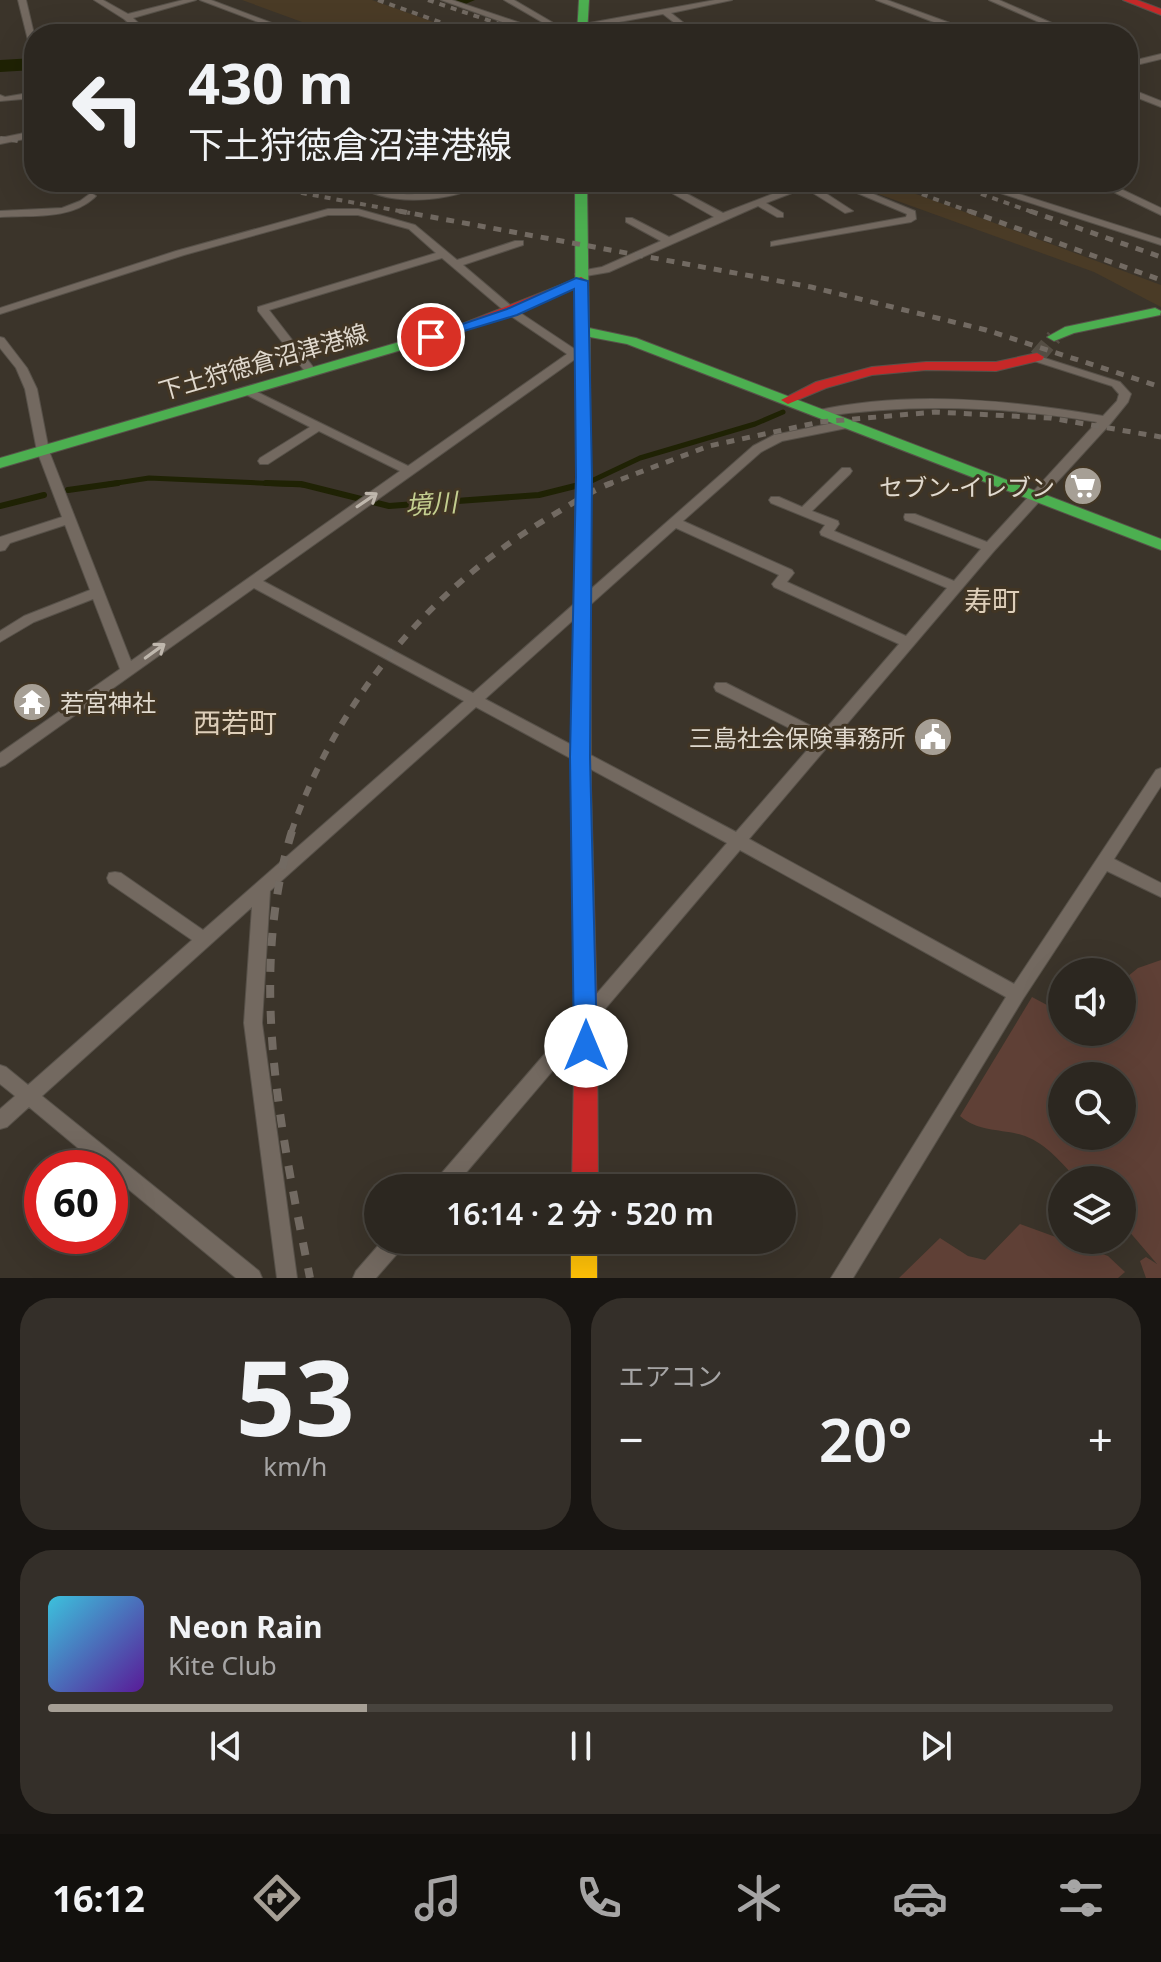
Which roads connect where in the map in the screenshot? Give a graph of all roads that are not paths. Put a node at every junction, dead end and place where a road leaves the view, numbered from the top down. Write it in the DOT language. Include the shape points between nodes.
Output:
graph roads {
  1 [pos="22,0"];
  2 [pos="98,0"];
  3 [pos="192,0"];
  4 [pos="204,0"];
  5 [pos="445,0"];
  6 [pos="508,0"];
  7 [pos="584,0"];
  8 [pos="723,0"];
  9 [pos="880,0"];
  10 [pos="993,0"];
  11 [pos="1128,0"];
  12 [pos="664,11"];
  13 [pos="1161,12"];
  14 [pos="127,17"];
  15 [pos="28,24"];
  16 [pos="135,24"];
  17 [pos="270,24"];
  18 [pos="515,24"];
  19 [pos="550,24"];
  20 [pos="583,24"];
  21 [pos="606,24"];
  22 [pos="681,24"];
  23 [pos="946,24"];
  24 [pos="1049,24"];
  25 [pos="1161,56"];
  26 [pos="1138,60"];
  27 [pos="1141,61"];
  28 [pos="1138,62"];
  29 [pos="1138,95"];
  30 [pos="24,96"];
  31 [pos="0,98"];
  32 [pos="1161,104"];
  33 [pos="24,136"];
  34 [pos="0,141"];
  35 [pos="372,192"];
  36 [pos="450,192"];
  37 [pos="581,192"];
  38 [pos="677,192"];
  39 [pos="787,192"];
  40 [pos="822,192"];
  41 [pos="861,192"];
  42 [pos="1003,192"];
  43 [pos="1119,192"];
  44 [pos="91,196"];
  45 [pos="377,196"];
  46 [pos="759,203"];
  47 [pos="848,211"];
  48 [pos="358,212"];
  49 [pos="1161,212"];
  50 [pos="0,214"];
  51 [pos="780,215"];
  52 [pos="722,217"];
  53 [pos="629,220"];
  54 [pos="669,241"];
  55 [pos="1161,242"];
  56 [pos="519,243"];
  57 [pos="775,244"];
  58 [pos="443,254"];
  59 [pos="456,264"];
  60 [pos="580,278"];
  61 [pos="0,311"];
  62 [pos="512,312"];
  63 [pos="1155,312"];
  64 [pos="582,331"];
  65 [pos="1054,337"];
  66 [pos="0,340"];
  67 [pos="578,353"];
  68 [pos="1036,358"];
  69 [pos="311,372"];
  70 [pos="247,391"];
  71 [pos="788,400"];
  72 [pos="819,413"];
  73 [pos="1107,420"];
  74 [pos="848,424"];
  75 [pos="319,426"];
  76 [pos="43,451"];
  77 [pos="264,461"];
  78 [pos="0,463"];
  79 [pos="409,471"];
  80 [pos="846,471"];
  81 [pos="1035,497"];
  82 [pos="775,500"];
  83 [pos="804,512"];
  84 [pos="910,517"];
  85 [pos="70,519"];
  86 [pos="674,522"];
  87 [pos="1161,545"];
  88 [pos="0,547"];
  89 [pos="989,548"];
  90 [pos="252,581"];
  91 [pos="957,587"];
  92 [pos="98,592"];
  93 [pos="581,603"];
  94 [pos="0,637"];
  95 [pos="909,643"];
  96 [pos="127,670"];
  97 [pos="721,687"];
  98 [pos="474,701"];
  99 [pos="826,740"];
  100 [pos="580,757"];
  101 [pos="0,761"];
  102 [pos="1161,774"];
  103 [pos="740,842"];
  104 [pos="1104,862"];
  105 [pos="115,878"];
  106 [pos="262,888"];
  107 [pos="1161,890"];
  108 [pos="204,940"];
  109 [pos="1017,994"];
  110 [pos="586,1016"];
  111 [pos="0,1073"];
  112 [pos="28,1096"];
  113 [pos="0,1121"];
  114 [pos="453,1174"];
  115 [pos="585,1174"];
  116 [pos="384,1254"];
  117 [pos="584,1254"];
  118 [pos="252,1278"];
  119 [pos="287,1278"];
  120 [pos="363,1278"];
  121 [pos="584,1278"];
  122 [pos="841,1278"];
  1 -- 15 [label="street"];
  2 -- 14 [label="street"];
  3 -- 14 [label="street"];
  4 -- 17 [label="street"];
  5 -- 18 [label="street"];
  6 -- 19 [label="street"];
  7 -- 20 [label="main road"];
  8 -- 12 [label="street"];
  9 -- 23 [label="street"];
  10 -- 24 [label="street"];
  11 -- 13 [label="main road"];
  12 -- 21 [label="street"];
  12 -- 22 [label="street"];
  14 -- 16 [label="street"];
  25 -- 27 [label="street"];
  26 -- 27 [label="street"];
  27 -- 28 [label="street"];
  29 -- 32 [label="street"];
  30 -- 31 [label="street"];
  33 -- 34 [label="street"];
  35 -- 45 [label="street"];
  36 -- 45 [label="street" via="434,197"];
  37 -- 60 [label="main road"];
  38 -- 52 [label="street"];
  39 -- 46 [label="street"];
  40 -- 47 [label="street"];
  41 -- 57 [label="street" via="912,213 911,219"];
  42 -- 55 [label="street"];
  43 -- 49 [label="street"];
  44 -- 50 [label="street" via="86,203 67,208"];
  45 -- 48 [label="street"];
  46 -- 51 [label="street"];
  46 -- 52 [label="street"];
  48 -- 58 [label="street" via="408,225"];
  48 -- 61 [label="street" via="301,219"];
  52 -- 54 [label="street"];
  53 -- 54 [label="street"];
  54 -- 60 [label="street"];
  56 -- 59 [label="street"];
  58 -- 59 [label="street"];
  58 -- 69 [label="street" via="262,309"];
  59 -- 62 [label="street"];
  60 -- 62 [label="main road, 下土狩徳倉沼津港線"];
  60 -- 64 [label="main road"];
  62 -- 67 [label="street"];
  62 -- 69 [label="main road, 下土狩徳倉沼津港線"];
  63 -- 65 [label="main road"];
  64 -- 67 [label="main road"];
  64 -- 71 [label="main road" via="631,341"];
  66 -- 76 [label="street" via="31,389"];
  67 -- 79 [label="street"];
  67 -- 93 [label="main road" via="584,483"];
  68 -- 71 [label="main road" via="997,366 884,369"];
  68 -- 73 [label="street" via="1121,389 1122,402"];
  69 -- 70 [label="main road, 下土狩徳倉沼津港線"];
  70 -- 75 [label="street"];
  70 -- 76 [label="main road, 下土狩徳倉沼津港線"];
  71 -- 72 [label="main road"];
  72 -- 73 [label="street" via="974,406"];
  72 -- 74 [label="main road"];
  73 -- 81 [label="street"];
  74 -- 81 [label="main road"];
  74 -- 86 [label="street" via="767,441"];
  75 -- 77 [label="street"];
  75 -- 79 [label="street"];
  76 -- 78 [label="main road, 下土狩徳倉沼津港線"];
  76 -- 85 [label="street"];
  90 -- 79 [label="street, one-way"];
  80 -- 83 [label="street"];
  81 -- 87 [label="main road"];
  81 -- 89 [label="street"];
  82 -- 83 [label="street"];
  83 -- 91 [label="street" via="833,524 826,532"];
  84 -- 89 [label="street"];
  85 -- 88 [label="street" via="5,540"];
  85 -- 92 [label="street"];
  86 -- 93 [label="street"];
  86 -- 95 [label="street" via="787,573 779,584"];
  89 -- 91 [label="street"];
  96 -- 90 [label="street, one-way"];
  90 -- 98 [label="street"];
  91 -- 95 [label="street"];
  92 -- 94 [label="street" via="29,619"];
  92 -- 96 [label="street"];
  93 -- 98 [label="street"];
  93 -- 100 [label="main road"];
  95 -- 99 [label="street"];
  96 -- 101 [label="street"];
  97 -- 99 [label="street"];
  98 -- 100 [label="street"];
  98 -- 106 [label="street"];
  99 -- 103 [label="street"];
  100 -- 103 [label="street"];
  100 -- 110 [label="main road"];
  102 -- 104 [label="street"];
  103 -- 109 [label="street"];
  103 -- 110 [label="street"];
  104 -- 107 [label="street"];
  104 -- 109 [label="street"];
  105 -- 108 [label="street"];
  106 -- 108 [label="street"];
  106 -- 119 [label="street" via="253,1023"];
  108 -- 112 [label="street"];
  109 -- 122 [label="street"];
  110 -- 114 [label="street"];
  110 -- 115 [label="main road"];
  111 -- 112 [label="street"];
  112 -- 113 [label="street"];
  112 -- 118 [label="street"];
  116 -- 120 [label="street"];
  117 -- 121 [label="main road"];
}
